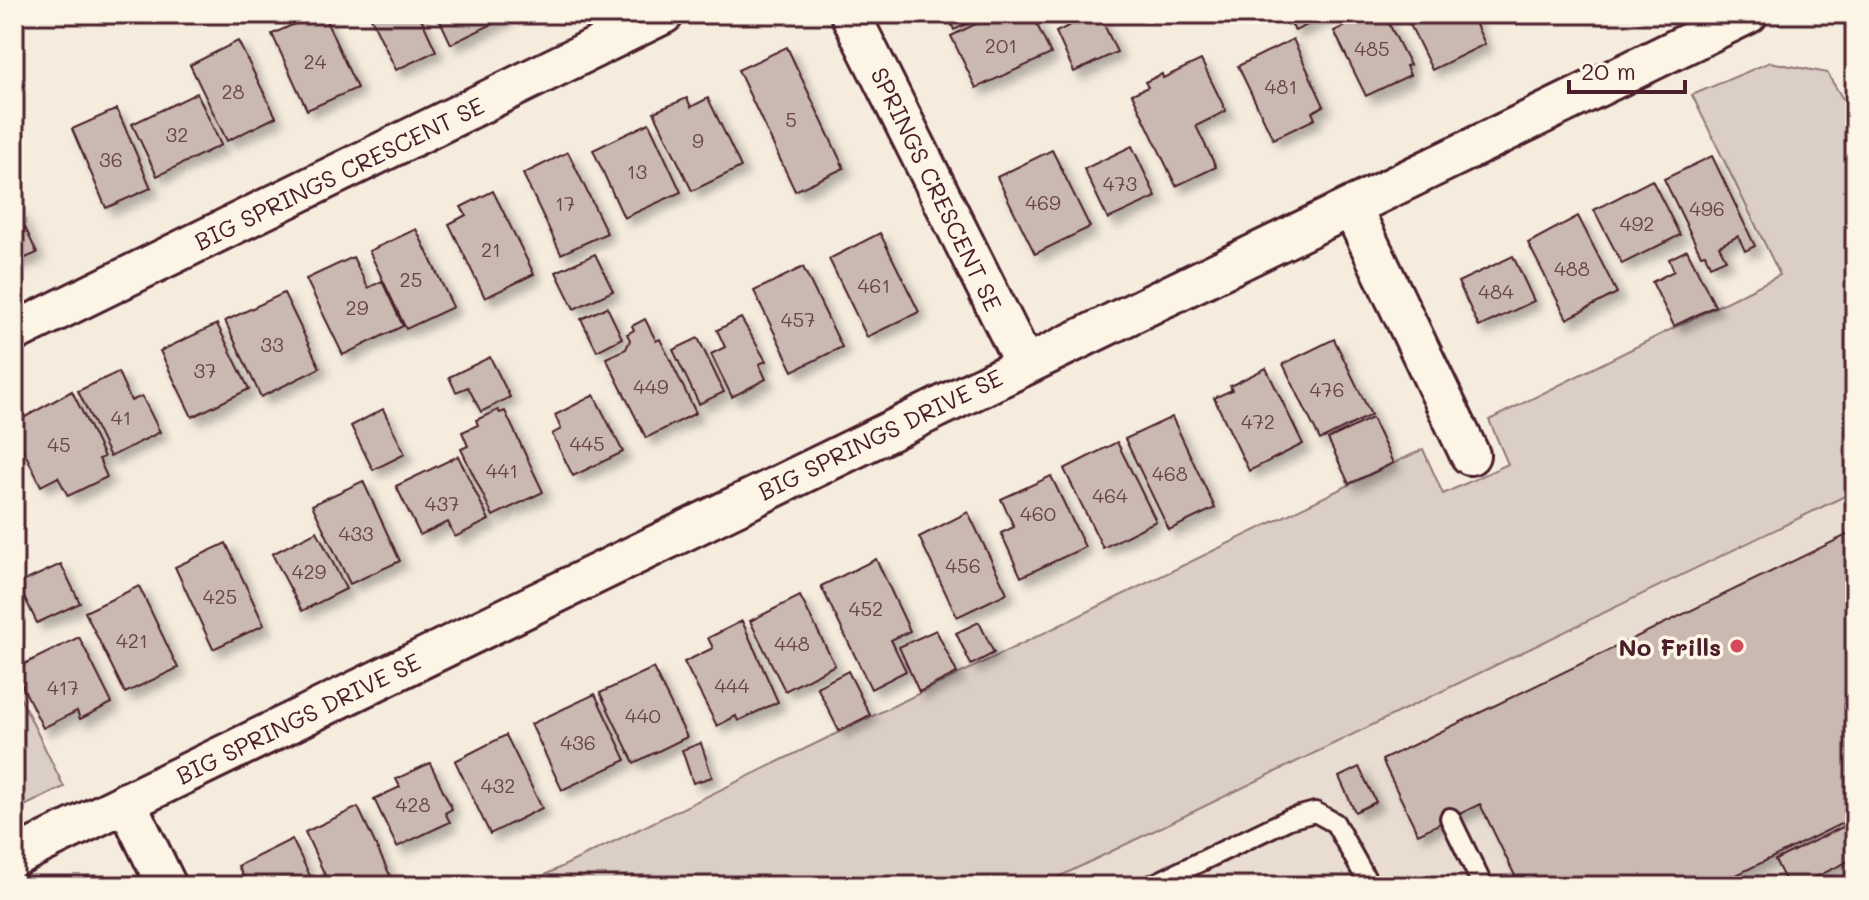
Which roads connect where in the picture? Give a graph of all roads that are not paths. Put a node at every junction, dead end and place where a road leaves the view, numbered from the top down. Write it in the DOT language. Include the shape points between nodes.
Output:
graph roads {
  1 [pos="664,14"];
  2 [pos="850,14"];
  3 [pos="1748,14"];
  4 [pos="1352,208"];
  5 [pos="14,332"];
  6 [pos="1024,363"];
  7 [pos="1470,455"];
  8 [pos="126,802"];
  9 [pos="1450,818"];
  10 [pos="14,857"];
  11 [pos="167,886"];
  12 [pos="1150,886"];
  13 [pos="1370,886"];
  14 [pos="1483,886"];
  1 -- 5 [label="street, BIG SPRINGS CRESCENT SE"];
  2 -- 6 [label="street, SPRINGS CRESCENT SE"];
  3 -- 4 [label="street, BIG SPRINGS DRIVE SE"];
  4 -- 6 [label="street, BIG SPRINGS DRIVE SE"];
  4 -- 7 [label="street"];
  6 -- 8 [label="street, BIG SPRINGS DRIVE SE"];
  8 -- 10 [label="street, BIG SPRINGS DRIVE SE"];
  8 -- 11 [label="street"];
  9 -- 14 [label="lane"];
  12 -- 13 [label="lane" via="1289,819 1315,812 1335,823"];
}
